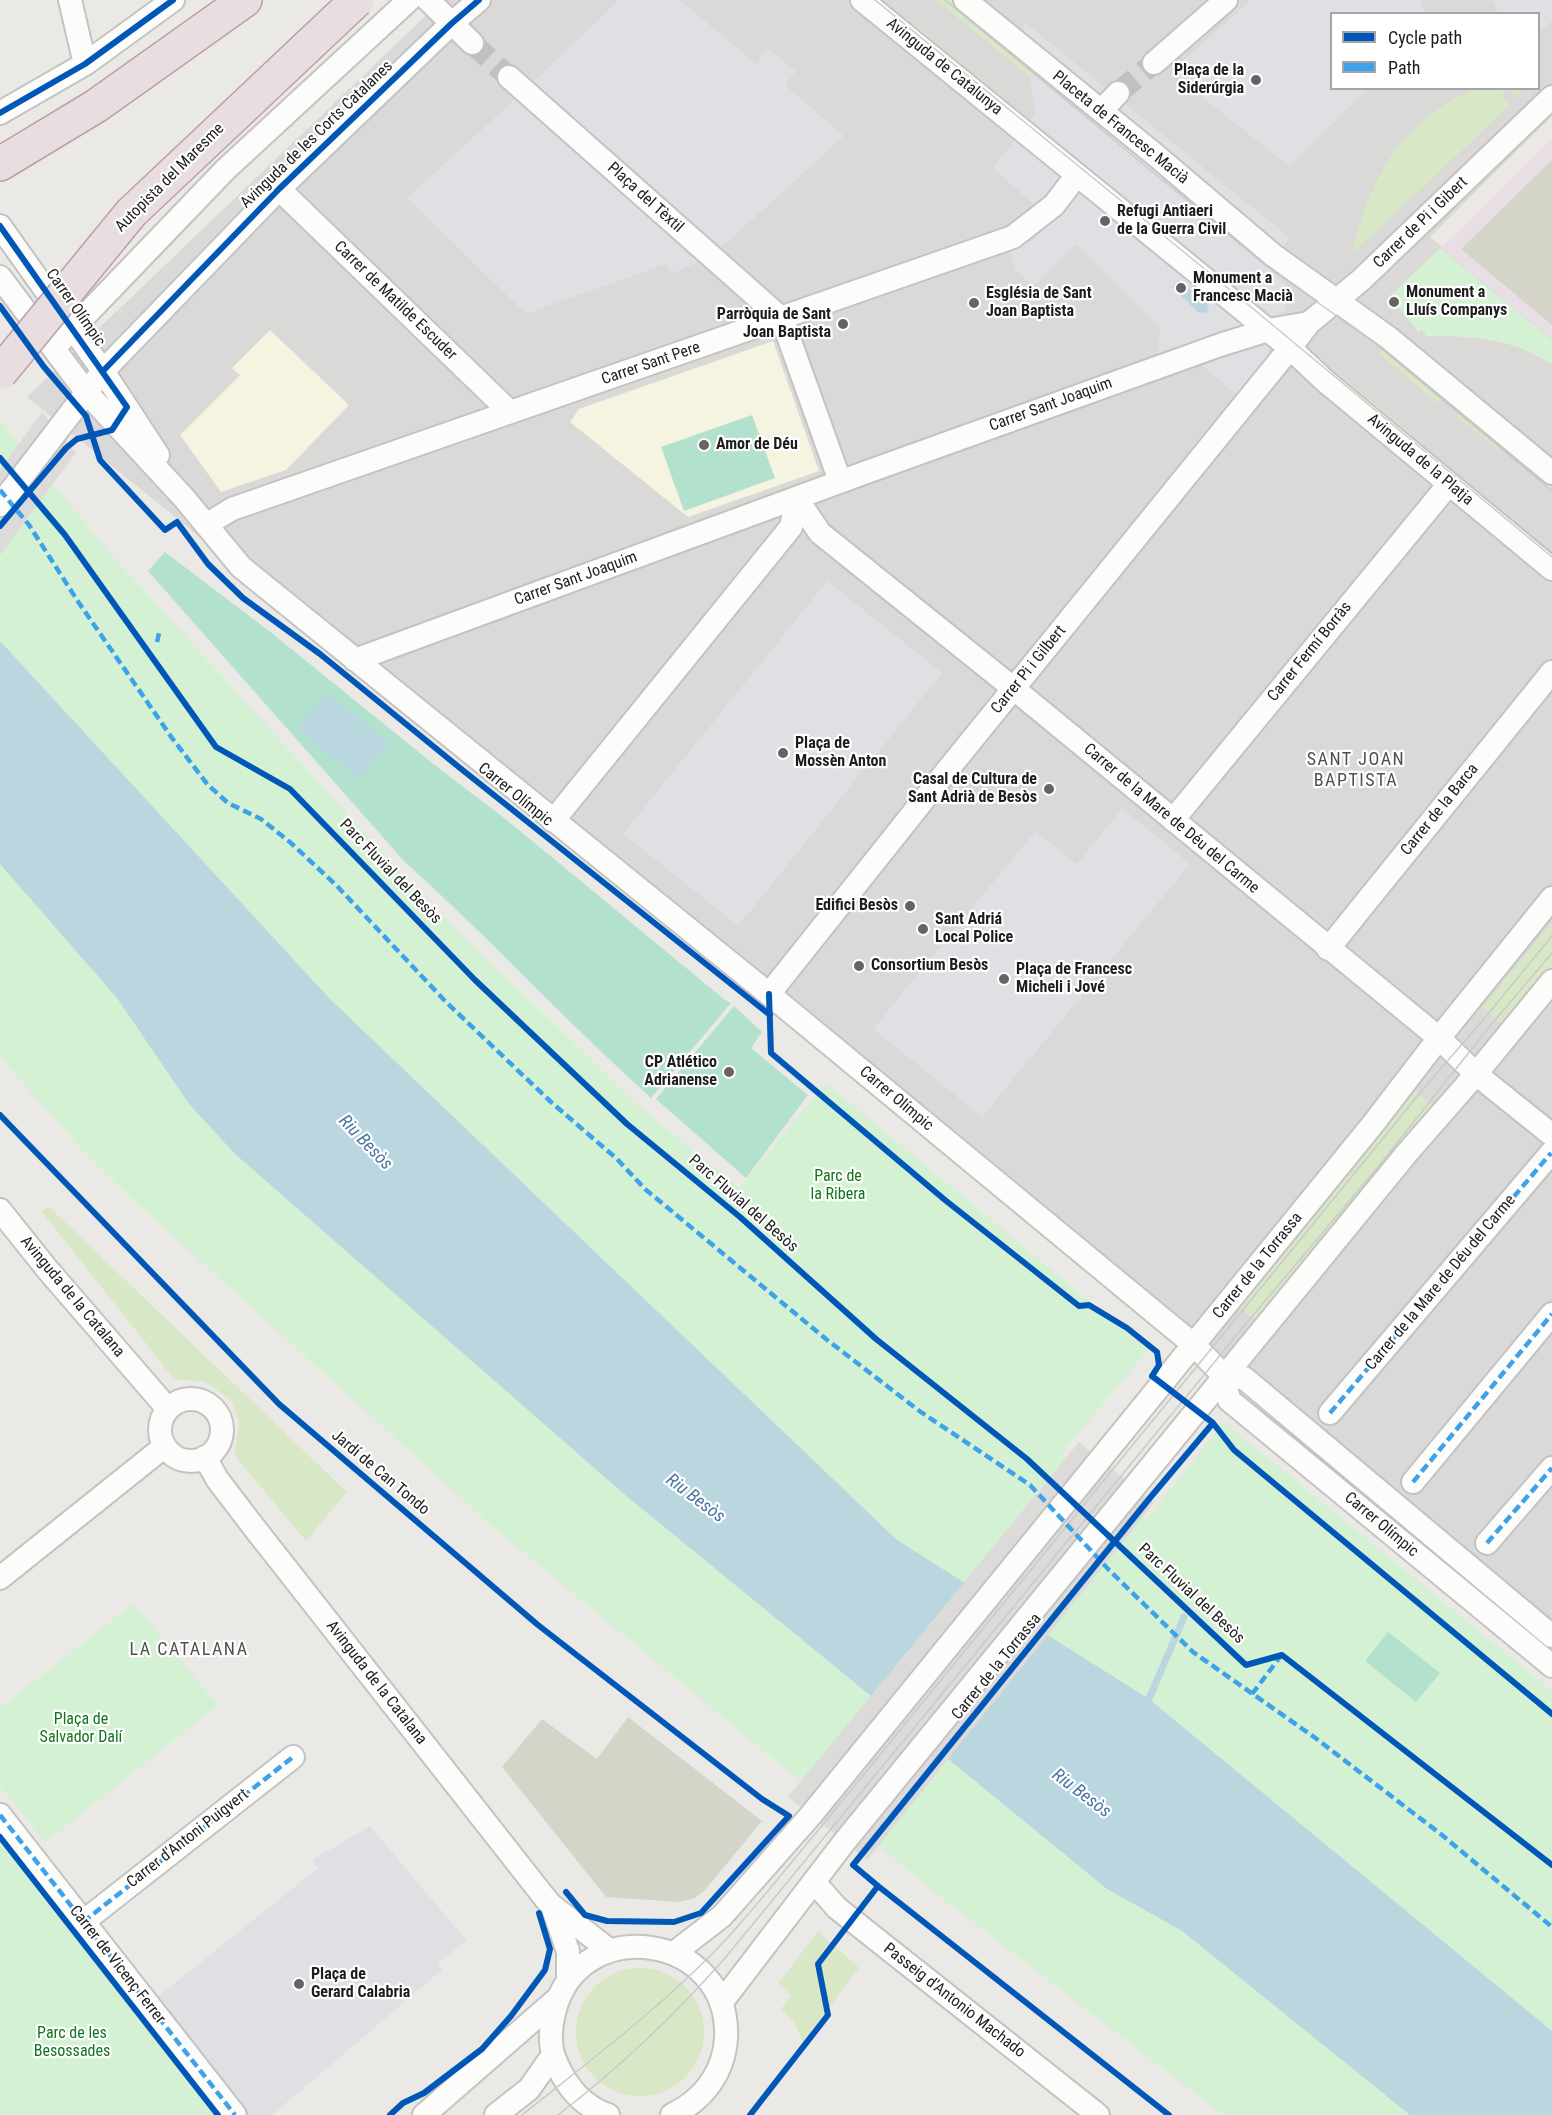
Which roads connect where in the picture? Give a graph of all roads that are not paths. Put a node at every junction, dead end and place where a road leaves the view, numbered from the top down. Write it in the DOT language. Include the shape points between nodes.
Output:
graph roads {
  1 [pos="70,0"];
  2 [pos="173,0"];
  3 [pos="214,0"];
  4 [pos="245,0"];
  5 [pos="357,0"];
  6 [pos="410,0"];
  7 [pos="428,0"];
  8 [pos="479,0"];
  9 [pos="862,0"];
  10 [pos="965,0"];
  11 [pos="1226,0"];
  12 [pos="446,28"];
  13 [pos="472,43"];
  14 [pos="1154,63"];
  15 [pos="85,64"];
  16 [pos="509,76"];
  17 [pos="1118,93"];
  18 [pos="1552,97"];
  19 [pos="1101,111"];
  20 [pos="0,113"];
  21 [pos="1,158"];
  22 [pos="1077,175"];
  23 [pos="279,189"];
  24 [pos="0,226"];
  25 [pos="0,277"];
  26 [pos="1336,300"];
  27 [pos="782,319"];
  28 [pos="1309,323"];
  29 [pos="72,328"];
  30 [pos="1268,330"];
  31 [pos="54,348"];
  32 [pos="1290,348"];
  33 [pos="103,371"];
  34 [pos="0,373"];
  35 [pos="87,393"];
  36 [pos="510,412"];
  37 [pos="1552,472"];
  38 [pos="840,481"];
  39 [pos="1449,484"];
  40 [pos="184,498"];
  41 [pos="797,499"];
  42 [pos="0,505"];
  43 [pos="206,525"];
  44 [pos="1552,569"];
  45 [pos="356,660"];
  46 [pos="1552,672"];
  47 [pos="1013,688"];
  48 [pos="1173,820"];
  49 [pos="553,821"];
  50 [pos="1552,898"];
  51 [pos="1328,949"];
  52 [pos="1552,981"];
  53 [pos="769,994"];
  54 [pos="1439,1038"];
  55 [pos="1476,1074"];
  56 [pos="1552,1144"];
  57 [pos="0,1210"];
  58 [pos="1552,1314"];
  59 [pos="1194,1345"];
  60 [pos="1224,1376"];
  61 [pos="168,1409"];
  62 [pos="1330,1413"];
  63 [pos="165,1446"];
  64 [pos="205,1457"];
  65 [pos="1552,1468"];
  66 [pos="1413,1482"];
  67 [pos="1487,1543"];
  68 [pos="0,1578"];
  69 [pos="1552,1636"];
  70 [pos="1552,1666"];
  71 [pos="293,1757"];
  72 [pos="0,1815"];
  73 [pos="814,1882"];
  74 [pos="551,1905"];
  75 [pos="83,1922"];
  76 [pos="609,1950"];
  77 [pos="675,1953"];
  78 [pos="562,1990"];
  79 [pos="721,2002"];
  80 [pos="553,2055"];
  81 [pos="681,2113"];
  82 [pos="599,2114"];
  83 [pos="235,2115"];
  84 [pos="424,2115"];
  85 [pos="496,2115"];
  86 [pos="1098,2115"];
  1 -- 15 [label="street"];
  2 -- 15 [label="street"];
  3 -- 21 [label="highway"];
  4 -- 21 [label="highway" via="96,106"];
  5 -- 34 [label="highway, Autopista del Maresme, bridge" via="130,213"];
  6 -- 12 [label="street"];
  6 -- 29 [label="street" via="226,169"];
  7 -- 12 [label="street"];
  8 -- 12 [label="street, Avinguda de les Corts Catalanes"];
  9 -- 22 [label="street, Avinguda de Catalunya"];
  10 -- 19 [label="street, Placeta de Francesc Macià"];
  11 -- 14 [label="street"];
  12 -- 13 [label="street"];
  12 -- 23 [label="street, Avinguda de les Corts Catalanes"];
  15 -- 20 [label="street"];
  16 -- 27 [label="street, Plaça del Tèxtil"];
  17 -- 19 [label="street"];
  18 -- 26 [label="street, Carrer de Pi i Gibert"];
  19 -- 26 [label="street, Placeta de Francesc Macià" via="1273,255"];
  22 -- 27 [label="street, Carrer Sant Pere" via="1054,205 1013,237"];
  22 -- 30 [label="street"];
  23 -- 33 [label="street, Avinguda de les Corts Catalanes"];
  23 -- 36 [label="street, Carrer de Matilde Escuder"];
  24 -- 29 [label="street, Carrer Olímpic"];
  25 -- 31 [label="street, Carrer Olímpic"];
  26 -- 28 [label="street, Carrer de Pi i Gibert"];
  26 -- 37 [label="street" via="1389,338"];
  27 -- 36 [label="street, Carrer Sant Pere"];
  27 -- 38 [label="street"];
  28 -- 30 [label="street, Carrer Sant Joaquim"];
  28 -- 32 [label="street, Carrer de Pi i Gibert"];
  29 -- 31 [label="street"];
  29 -- 33 [label="street, Carrer Olímpic"];
  30 -- 32 [label="street"];
  30 -- 38 [label="street, Carrer Sant Joaquim"];
  31 -- 35 [label="street, Carrer Olímpic"];
  32 -- 39 [label="street, Avinguda de la Platja"];
  32 -- 47 [label="street, Carrer Pi i Gilbert"];
  33 -- 35 [label="street, Avinguda de les Corts Catalanes"];
  33 -- 40 [label="street, Carrer Olímpic"];
  35 -- 40 [label="street, Carrer Olímpic"];
  35 -- 42 [label="street, Avinguda de les Corts Catalanes"];
  36 -- 43 [label="street, Carrer Sant Pere" via="232,509"];
  38 -- 41 [label="street, Carrer Sant Joaquim"];
  39 -- 44 [label="street, Avinguda de la Platja"];
  39 -- 48 [label="street, Carrer Fermí Borràs"];
  40 -- 43 [label="street, Carrer Olímpic"];
  41 -- 45 [label="street, Carrer Sant Joaquim"];
  41 -- 47 [label="street, Carrer de la Mare de Déu del Carme" via="820,534"];
  41 -- 49 [label="street" via="791,527"];
  43 -- 45 [label="street, Carrer Olímpic" via="240,567"];
  45 -- 49 [label="street, Carrer Olímpic"];
  46 -- 51 [label="street, Carrer de la Barca"];
  47 -- 48 [label="street, Carrer de la Mare de Déu del Carme"];
  47 -- 53 [label="street, Carrer Pi i Gilbert"];
  48 -- 51 [label="street, Carrer de la Mare de Déu del Carme"];
  49 -- 53 [label="street, Carrer Olímpic"];
  50 -- 54 [label="street, Carrer de la Torrassa"];
  51 -- 54 [label="street, Carrer de la Mare de Déu del Carme"];
  52 -- 55 [label="street, Carrer de la Torrassa"];
  53 -- 59 [label="street, Carrer Olímpic"];
  54 -- 55 [label="street, Carrer de la Mare de Déu del Carme"];
  54 -- 59 [label="street, Carrer de la Torrassa"];
  55 -- 56 [label="street, Carrer de la Mare de Déu del Carme"];
  55 -- 60 [label="street, Carrer de la Torrassa"];
  56 -- 62 [label="street, Carrer de la Mare de Déu del Carme"];
  57 -- 61 [label="street, Avinguda de la Catalana"];
  58 -- 66 [label="street"];
  59 -- 60 [label="street, Carrer Olímpic"];
  59 -- 77 [label="street, Carrer de la Torrassa" via="811,1815 722,1916"];
  60 -- 69 [label="street, Carrer Olímpic" via="1244,1378"];
  60 -- 70 [label="street, Carrer Olímpic" via="1229,1400"];
  60 -- 73 [label="street, Carrer de la Torrassa"];
  61 -- 63 [label="street" via="160,1427"];
  61 -- 64 [label="street" via="177,1402 198,1400 216,1411 221,1421 220,1442"];
  63 -- 64 [label="street" via="178,1458 196,1461"];
  63 -- 68 [label="street"];
  64 -- 74 [label="street, Avinguda de la Catalana" via="235,1504"];
  65 -- 67 [label="street"];
  71 -- 75 [label="street, Carrer d'Antoni Puigvert"];
  72 -- 75 [label="street, Carrer de Vicenç Ferrer"];
  73 -- 79 [label="street, Carrer de la Torrassa"];
  73 -- 86 [label="street, Passeig d'Antonio Machado" via="837,1908"];
  74 -- 76 [label="street, Avinguda de la Catalana"];
  74 -- 78 [label="street, Avinguda de la Catalana" via="568,1951"];
  75 -- 83 [label="street, Carrer de Vicenç Ferrer"];
  76 -- 77 [label="street" via="650,1946"];
  76 -- 78 [label="street" via="582,1966"];
  77 -- 79 [label="street" via="697,1968"];
  78 -- 80 [label="street, Avinguda de la Catalana" via="550,2026"];
  78 -- 84 [label="street"];
  79 -- 81 [label="street" via="727,2026 725,2051 704,2093"];
  80 -- 82 [label="street, Avinguda de la Catalana" via="577,2097"];
  80 -- 85 [label="street" via="529,2089"];
}
